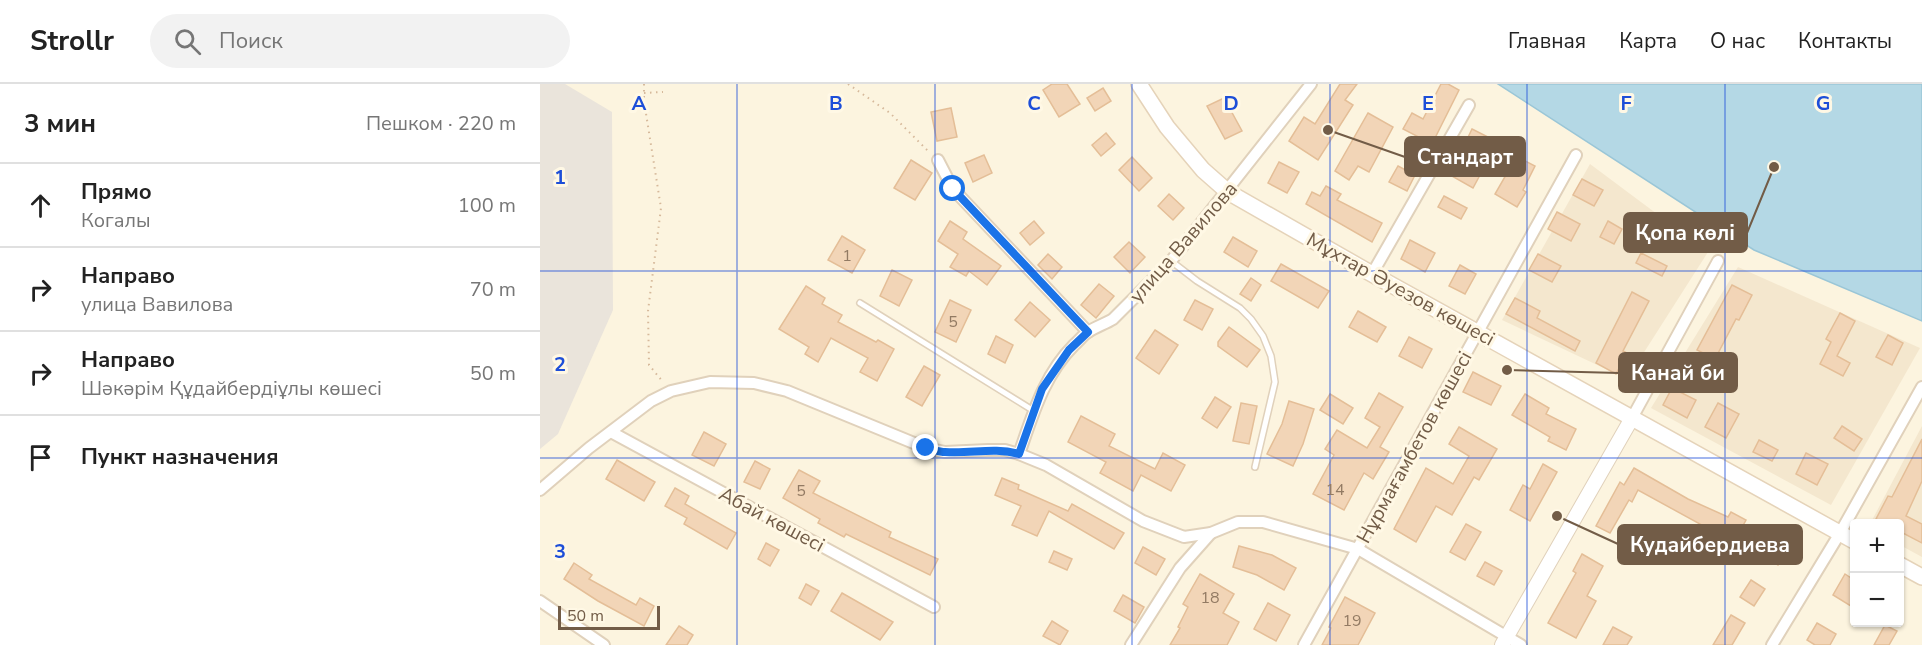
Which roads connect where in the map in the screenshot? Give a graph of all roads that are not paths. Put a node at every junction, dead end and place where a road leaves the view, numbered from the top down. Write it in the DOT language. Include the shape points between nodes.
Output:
graph roads {
  1 [pos="1139,84"];
  2 [pos="1311,84"];
  3 [pos="1469,105"];
  4 [pos="1576,155"];
  5 [pos="938,160"];
  6 [pos="1228,192"];
  7 [pos="1171,261"];
  8 [pos="1719,261"];
  9 [pos="1372,274"];
  10 [pos="860,303"];
  11 [pos="1477,331"];
  12 [pos="1088,332"];
  13 [pos="1922,387"];
  14 [pos="1034,411"];
  15 [pos="1632,418"];
  16 [pos="611,432"];
  17 [pos="1019,454"];
  18 [pos="1256,467"];
  19 [pos="540,490"];
  20 [pos="1211,533"];
  21 [pos="1840,533"];
  22 [pos="1850,539"];
  23 [pos="1358,549"];
  24 [pos="1904,568"];
  25 [pos="1922,577"];
  26 [pos="540,601"];
  27 [pos="934,607"];
  28 [pos="1504,640"];
  29 [pos="604,645"];
  30 [pos="1131,645"];
  31 [pos="1304,645"];
  32 [pos="1521,645"];
  33 [pos="1772,645"];
  1 -- 6 [label="main road, Мұхтар Әуезов көшесі" via="1167,127 1203,170"];
  2 -- 6 [label="street, улица Вавилова"];
  3 -- 9 [label="street"];
  4 -- 11 [label="street, Нұрмағамбетов көшесі"];
  5 -- 12 [label="street" via="953,189"];
  6 -- 7 [label="street, улица Вавилова"];
  6 -- 9 [label="main road, Мұхтар Әуезов көшесі"];
  7 -- 12 [label="street, улица Вавилова" via="1119,314"];
  7 -- 18 [label="lane" via="1240,308 1263,336 1275,382"];
  8 -- 15 [label="street"];
  9 -- 11 [label="main road, Мұхтар Әуезов көшесі"];
  10 -- 14 [label="lane"];
  11 -- 15 [label="main road, Мұхтар Әуезов көшесі"];
  11 -- 23 [label="street, Нұрмағамбетов көшесі"];
  12 -- 14 [label="street, улица Вавилова" via="1054,369"];
  13 -- 21 [label="street"];
  14 -- 17 [label="street, улица Вавилова"];
  15 -- 21 [label="main road, Мұхтар Әуезов көшесі"];
  15 -- 28 [label="street"];
  16 -- 17 [label="street" via="651,401 671,391 710,382 754,383 787,391 936,450 1005,450"];
  16 -- 19 [label="street"];
  16 -- 27 [label="street, Абай көшесі"];
  17 -- 20 [label="street" via="1046,465 1143,521 1184,537"];
  20 -- 23 [label="street" via="1238,522 1263,522"];
  20 -- 30 [label="street" via="1180,568"];
  21 -- 22 [label="main road, Мұхтар Әуезов көшесі"];
  21 -- 33 [label="street"];
  23 -- 28 [label="street"];
  23 -- 31 [label="street, Нұрмағамбетов көшесі"];
  24 -- 25 [label="main road"];
  26 -- 29 [label="street"];
  28 -- 32 [label="street"];
}
